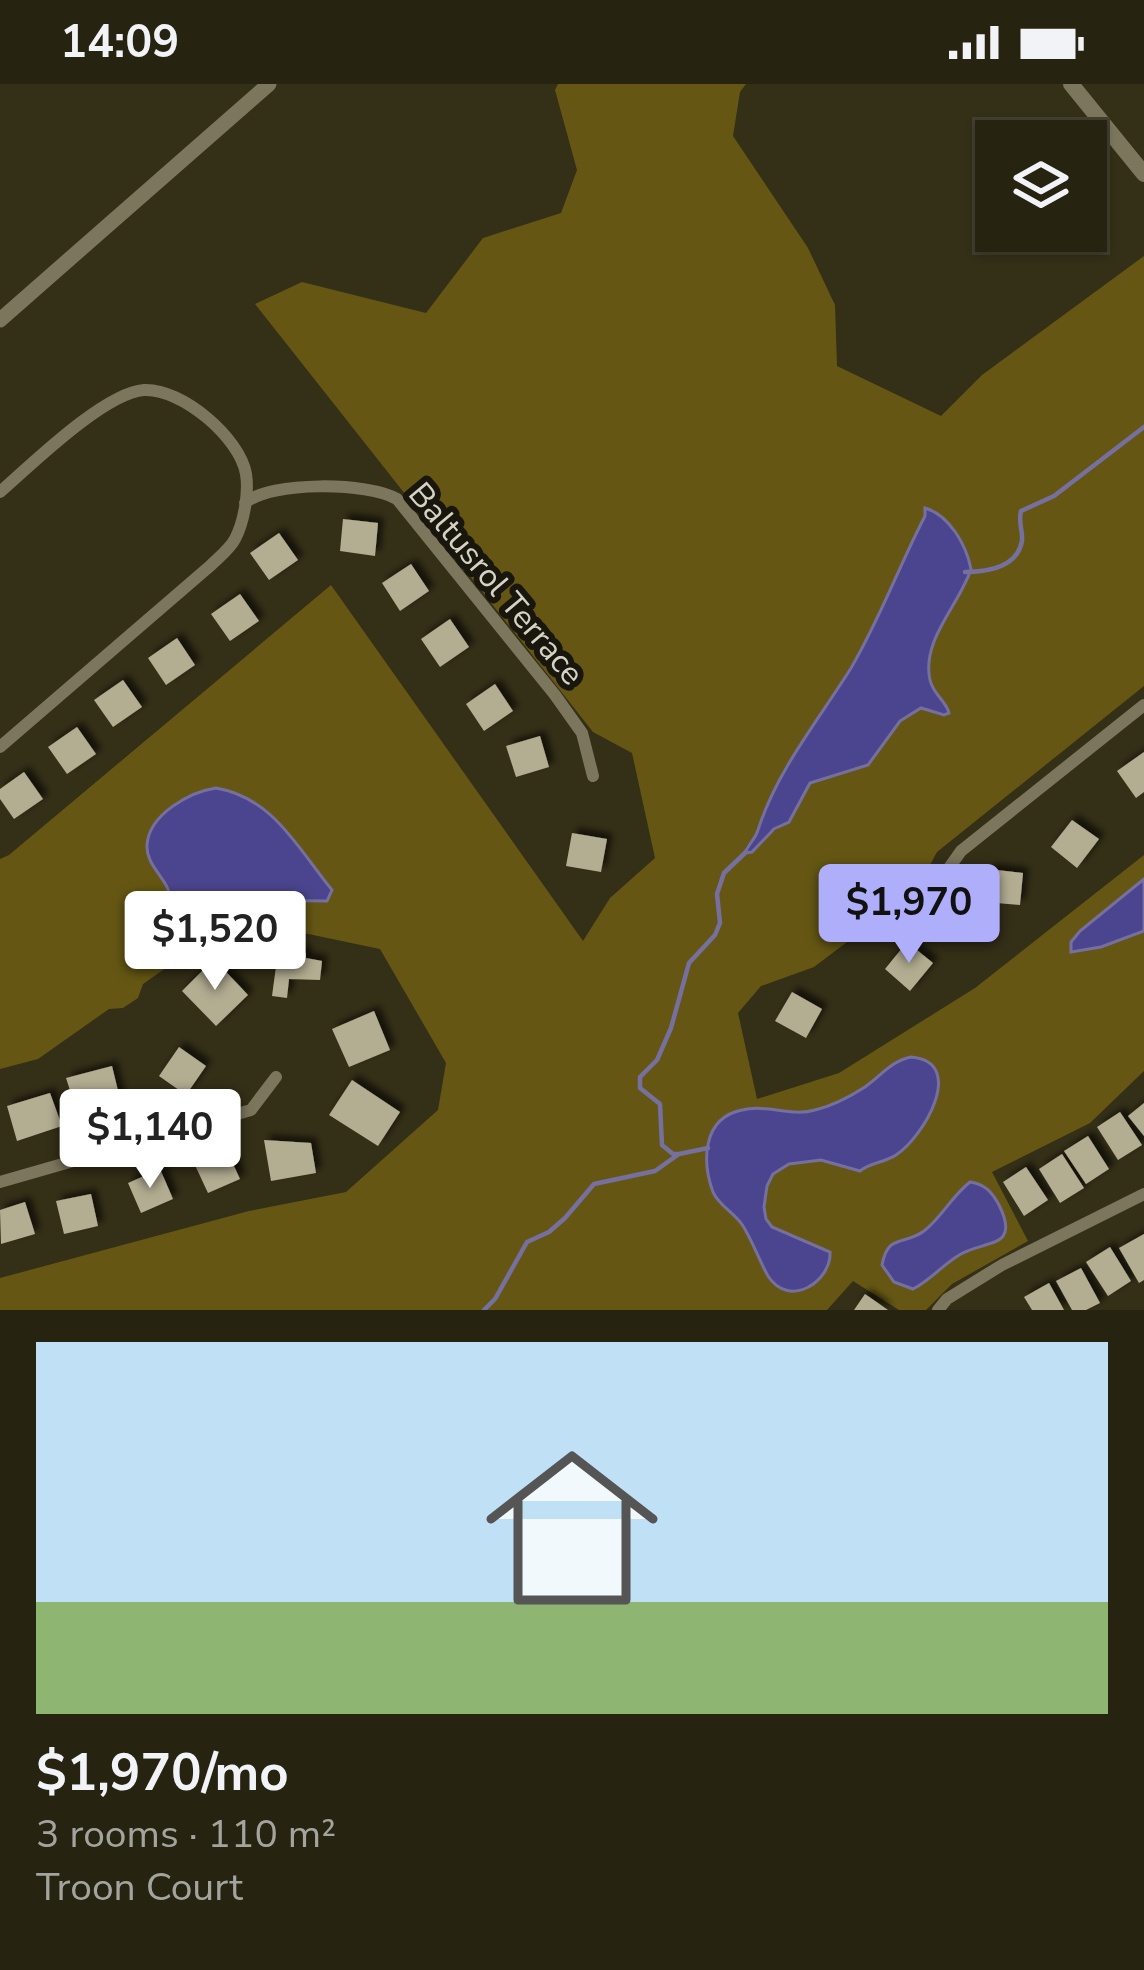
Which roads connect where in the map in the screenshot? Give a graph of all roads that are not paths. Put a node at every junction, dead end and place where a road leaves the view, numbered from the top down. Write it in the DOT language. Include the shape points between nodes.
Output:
graph roads {
  1 [pos="269,84"];
  2 [pos="1071,84"];
  3 [pos="1144,174"];
  4 [pos="0,320"];
  5 [pos="0,492"];
  6 [pos="245,503"];
  7 [pos="1144,705"];
  8 [pos="0,747"];
  9 [pos="593,776"];
  10 [pos="932,892"];
  11 [pos="276,1077"];
  12 [pos="0,1182"];
  13 [pos="1144,1194"];
  14 [pos="938,1310"];
  1 -- 4 [label="street"];
  2 -- 3 [label="main road"];
  5 -- 6 [label="street" via="95,410 141,390 168,393 207,418 246,473"];
  6 -- 8 [label="street" via="235,541 210,566"];
  6 -- 9 [label="street, Baltusrol Terrace" via="264,492 357,486 398,499 582,734"];
  7 -- 10 [label="street" via="961,851"];
  11 -- 12 [label="street" via="250,1110"];
  13 -- 14 [label="street" via="1003,1265"];
}
